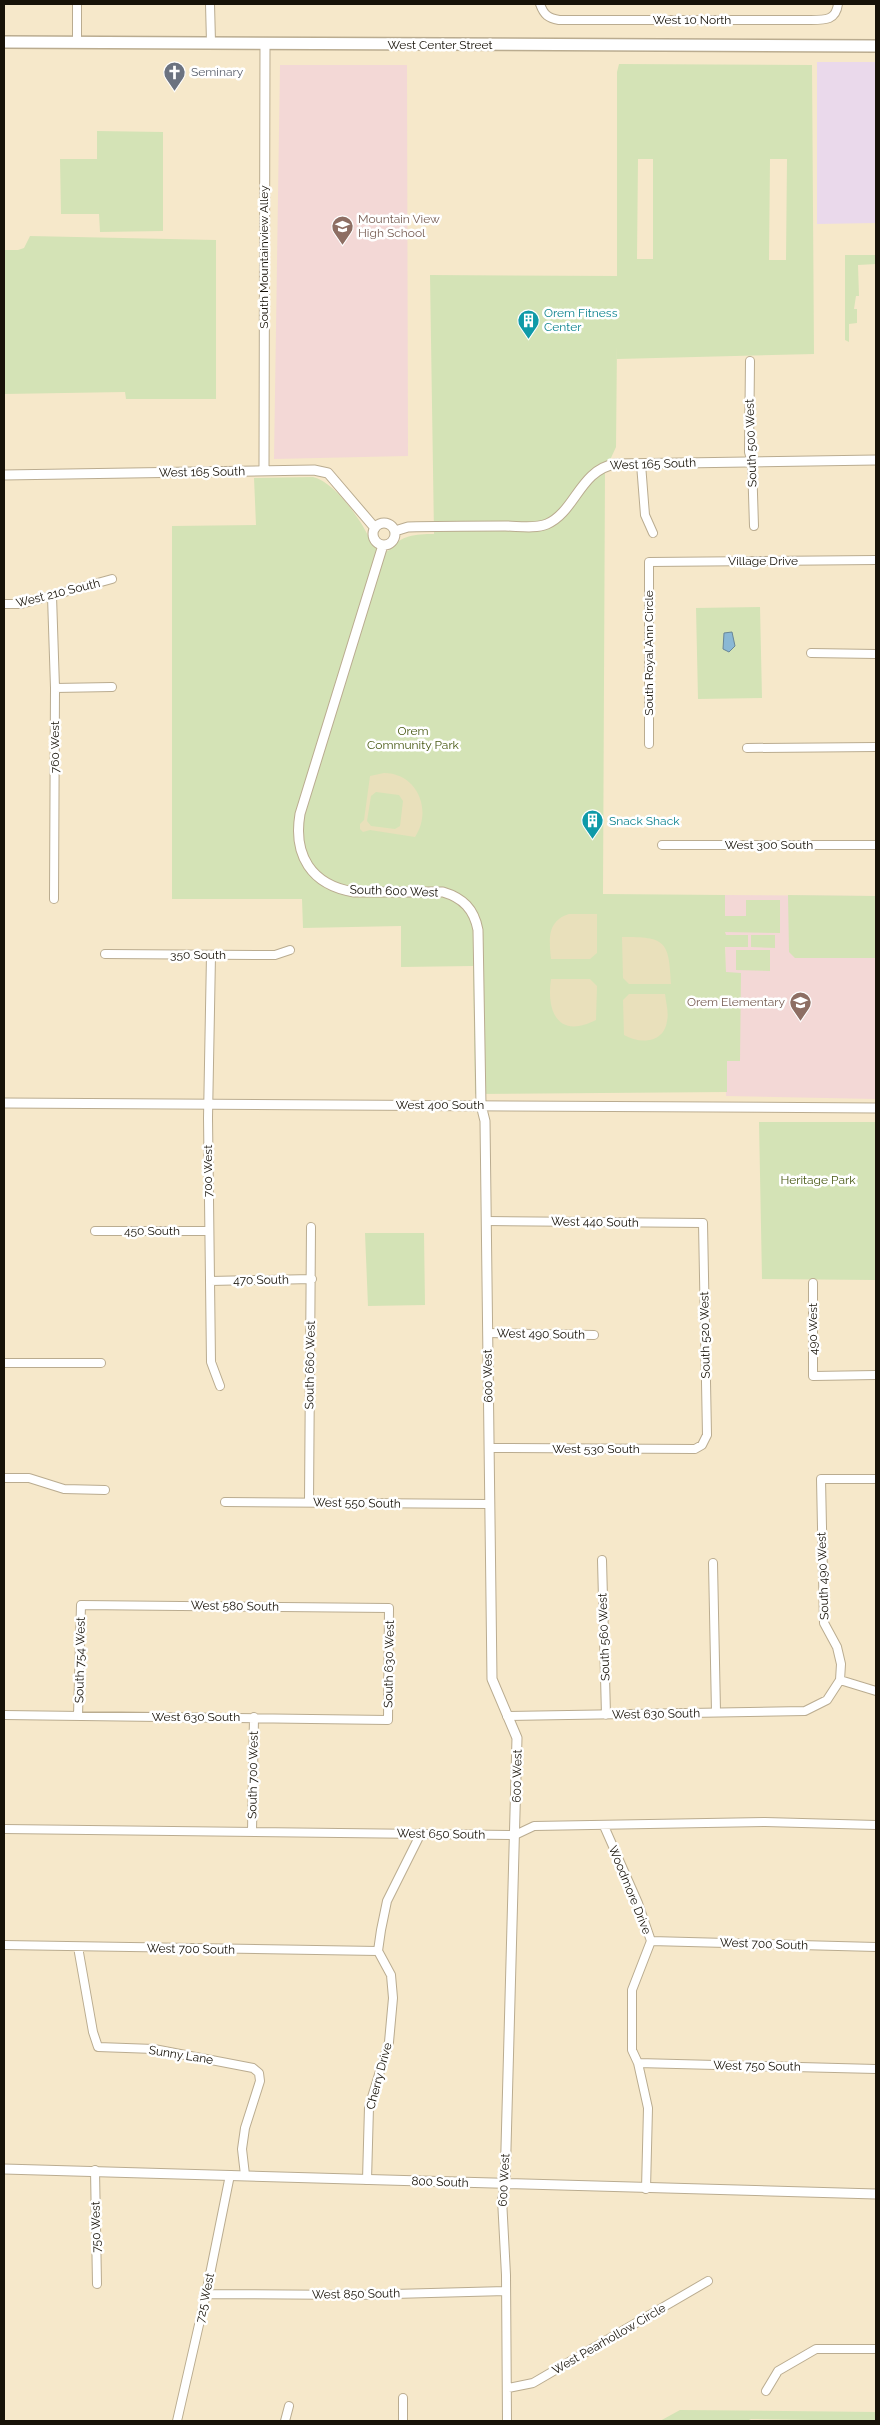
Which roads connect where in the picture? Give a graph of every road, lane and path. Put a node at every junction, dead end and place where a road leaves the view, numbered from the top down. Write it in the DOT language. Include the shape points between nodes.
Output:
graph roads {
  1 [pos="77,4"];
  2 [pos="210,4"];
  3 [pos="540,4"];
  4 [pos="838,4"];
  5 [pos="4,42"];
  6 [pos="77,42"];
  7 [pos="211,42"];
  8 [pos="265,43"];
  9 [pos="876,46"];
  10 [pos="750,361"];
  11 [pos="876,460"];
  12 [pos="752,462"];
  13 [pos="641,464"];
  14 [pos="264,471"];
  15 [pos="4,475"];
  16 [pos="754,526"];
  17 [pos="375,528"];
  18 [pos="395,531"];
  19 [pos="653,532"];
  20 [pos="383,545"];
  21 [pos="876,560"];
  22 [pos="649,562"];
  23 [pos="112,579"];
  24 [pos="52,596"];
  25 [pos="4,604"];
  26 [pos="812,654"];
  27 [pos="876,654"];
  28 [pos="112,687"];
  29 [pos="55,688"];
  30 [pos="649,744"];
  31 [pos="876,747"];
  32 [pos="747,748"];
  33 [pos="662,845"];
  34 [pos="876,845"];
  35 [pos="54,899"];
  36 [pos="290,950"];
  37 [pos="105,954"];
  38 [pos="211,955"];
  39 [pos="4,1103"];
  40 [pos="481,1105"];
  41 [pos="208,1106"];
  42 [pos="876,1108"];
  43 [pos="486,1221"];
  44 [pos="703,1223"];
  45 [pos="311,1227"];
  46 [pos="95,1231"];
  47 [pos="208,1231"];
  48 [pos="312,1279"];
  49 [pos="210,1280"];
  50 [pos="813,1283"];
  51 [pos="488,1334"];
  52 [pos="594,1335"];
  53 [pos="102,1363"];
  54 [pos="4,1364"];
  55 [pos="876,1375"];
  56 [pos="220,1386"];
  57 [pos="702,1445"];
  58 [pos="489,1448"];
  59 [pos="4,1478"];
  60 [pos="876,1479"];
  61 [pos="105,1490"];
  62 [pos="225,1502"];
  63 [pos="309,1502"];
  64 [pos="489,1504"];
  65 [pos="602,1560"];
  66 [pos="713,1563"];
  67 [pos="81,1605"];
  68 [pos="389,1608"];
  69 [pos="840,1680"];
  70 [pos="876,1691"];
  71 [pos="716,1712"];
  72 [pos="4,1715"];
  73 [pos="606,1715"];
  74 [pos="78,1716"];
  75 [pos="507,1716"];
  76 [pos="254,1717"];
  77 [pos="388,1720"];
  78 [pos="876,1825"];
  79 [pos="604,1826"];
  80 [pos="4,1829"];
  81 [pos="252,1832"];
  82 [pos="421,1833"];
  83 [pos="515,1836"];
  84 [pos="651,1941"];
  85 [pos="4,1945"];
  86 [pos="78,1947"];
  87 [pos="876,1947"];
  88 [pos="378,1951"];
  89 [pos="638,2063"];
  90 [pos="876,2069"];
  91 [pos="4,2169"];
  92 [pos="95,2170"];
  93 [pos="230,2175"];
  94 [pos="244,2175"];
  95 [pos="367,2180"];
  96 [pos="505,2185"];
  97 [pos="646,2189"];
  98 [pos="876,2194"];
  99 [pos="708,2281"];
  100 [pos="97,2284"];
  101 [pos="506,2290"];
  102 [pos="206,2294"];
  103 [pos="876,2349"];
  104 [pos="508,2388"];
  105 [pos="766,2390"];
  106 [pos="403,2398"];
  107 [pos="289,2406"];
  108 [pos="177,2421"];
  109 [pos="284,2421"];
  110 [pos="403,2421"];
  111 [pos="507,2421"];
  1 -- 6 [label="street"];
  2 -- 7 [label="street"];
  3 -- 4 [label="street, West 10 North" via="549,18 811,20 830,19 835,16"];
  5 -- 6 [label="main road, West Center Street"];
  6 -- 7 [label="main road, West Center Street"];
  7 -- 8 [label="main road, West Center Street"];
  8 -- 9 [label="main road, West Center Street"];
  8 -- 14 [label="street, South Mountainview Alley"];
  10 -- 12 [label="street, South 500 West" via="749,452"];
  11 -- 12 [label="street, West 165 South"];
  12 -- 13 [label="street, West 165 South"];
  12 -- 16 [label="street, South 500 West"];
  13 -- 18 [label="street, West 165 South" via="603,466 548,523 532,526 408,527"];
  13 -- 19 [label="street" via="646,515"];
  14 -- 15 [label="street, West 165 South"];
  14 -- 17 [label="street, West 165 South" via="314,470 328,474"];
  17 -- 18 [label="street, West 165 South" via="386,523"];
  17 -- 20 [label="street, West 165 South" via="375,540"];
  18 -- 20 [label="street" via="392,542"];
  20 -- 40 [label="street, South 600 West" via="300,814 299,845 305,860 319,877 342,890 443,892 462,900 472,911 478,930"];
  21 -- 22 [label="street, Village Drive"];
  22 -- 30 [label="street, South Royal Ann Circle"];
  23 -- 24 [label="street, West 210 South"];
  24 -- 25 [label="street, West 210 South" via="21,604"];
  24 -- 29 [label="street, 760 West"];
  26 -- 27 [label="street"];
  28 -- 29 [label="street"];
  29 -- 35 [label="street, 760 West"];
  31 -- 32 [label="street"];
  33 -- 34 [label="street, West 300 South"];
  36 -- 38 [label="street, 350 South" via="275,956"];
  37 -- 38 [label="street, 350 South"];
  38 -- 41 [label="street, 700 West"];
  39 -- 41 [label="street, West 400 South"];
  40 -- 41 [label="street, West 400 South"];
  40 -- 42 [label="street, West 400 South"];
  40 -- 43 [label="street, 600 West" via="485,1121"];
  41 -- 47 [label="street, 700 West"];
  43 -- 44 [label="street, West 440 South"];
  43 -- 51 [label="street, 600 West"];
  44 -- 57 [label="street, South 520 West" via="707,1435"];
  45 -- 48 [label="street, South 660 West"];
  46 -- 47 [label="street, 450 South"];
  47 -- 49 [label="street, 700 West"];
  48 -- 49 [label="street, 470 South"];
  48 -- 63 [label="street, South 660 West"];
  49 -- 56 [label="street, 700 West" via="211,1362"];
  50 -- 55 [label="street, 490 West" via="813,1376"];
  51 -- 52 [label="street, West 490 South"];
  51 -- 58 [label="street, 600 West"];
  53 -- 54 [label="street"];
  57 -- 58 [label="street, West 530 South" via="695,1449"];
  58 -- 64 [label="street, 600 West"];
  59 -- 61 [label="street" via="29,1478 64,1489"];
  60 -- 69 [label="street, South 490 West" via="821,1479 824,1623 842,1664"];
  62 -- 63 [label="street, West 550 South"];
  63 -- 64 [label="street, West 550 South"];
  64 -- 75 [label="street, 600 West" via="492,1679"];
  65 -- 73 [label="street, South 560 West"];
  66 -- 71 [label="street"];
  67 -- 68 [label="street, West 580 South"];
  67 -- 74 [label="street, South 754 West"];
  68 -- 77 [label="street, South 630 West"];
  69 -- 70 [label="street"];
  69 -- 71 [label="street, West 630 South" via="827,1700 805,1711"];
  71 -- 73 [label="street, West 630 South"];
  72 -- 74 [label="street, West 630 South"];
  73 -- 75 [label="street, West 630 South"];
  74 -- 76 [label="street, West 630 South"];
  75 -- 83 [label="street, 600 West" via="517,1738"];
  76 -- 77 [label="street, West 630 South"];
  76 -- 81 [label="street, South 700 West"];
  78 -- 79 [label="street, West 650 South" via="765,1822"];
  79 -- 83 [label="street, West 650 South" via="534,1826"];
  79 -- 84 [label="street, Woodmore Drive"];
  80 -- 81 [label="street, West 650 South"];
  81 -- 82 [label="street, West 650 South"];
  82 -- 83 [label="street, West 650 South"];
  82 -- 88 [label="street" via="388,1901"];
  83 -- 96 [label="street, 600 West"];
  84 -- 87 [label="street, West 700 South"];
  84 -- 89 [label="street, Woodmore Drive" via="632,1990 632,2050"];
  85 -- 86 [label="street, West 700 South"];
  86 -- 88 [label="street, West 700 South"];
  86 -- 94 [label="street, Sunny Lane" via="98,2047 154,2049 253,2068 259,2073 260,2081 245,2128 242,2149"];
  88 -- 95 [label="street, Cherry Drive" via="391,1975 393,1998 389,2042 369,2107"];
  89 -- 90 [label="street, West 750 South"];
  89 -- 97 [label="street, Woodmore Drive" via="648,2108"];
  91 -- 92 [label="street, 800 South"];
  92 -- 93 [label="street, 800 South"];
  92 -- 100 [label="street, 750 West"];
  93 -- 94 [label="street, 800 South"];
  93 -- 102 [label="street, 725 West"];
  94 -- 95 [label="street, 800 South"];
  95 -- 96 [label="street, 800 South"];
  96 -- 97 [label="street, 800 South"];
  96 -- 101 [label="street, 600 West" via="502,2199"];
  97 -- 98 [label="street, 800 South"];
  99 -- 104 [label="street, West Pearhollow Circle" via="533,2383"];
  101 -- 102 [label="street, West 850 South" via="356,2295"];
  101 -- 104 [label="street, 600 West"];
  102 -- 108 [label="street, 725 West"];
  103 -- 105 [label="street" via="816,2349 778,2371"];
  104 -- 111 [label="street, 600 West"];
  106 -- 110 [label="street"];
  107 -- 109 [label="street"];
}
